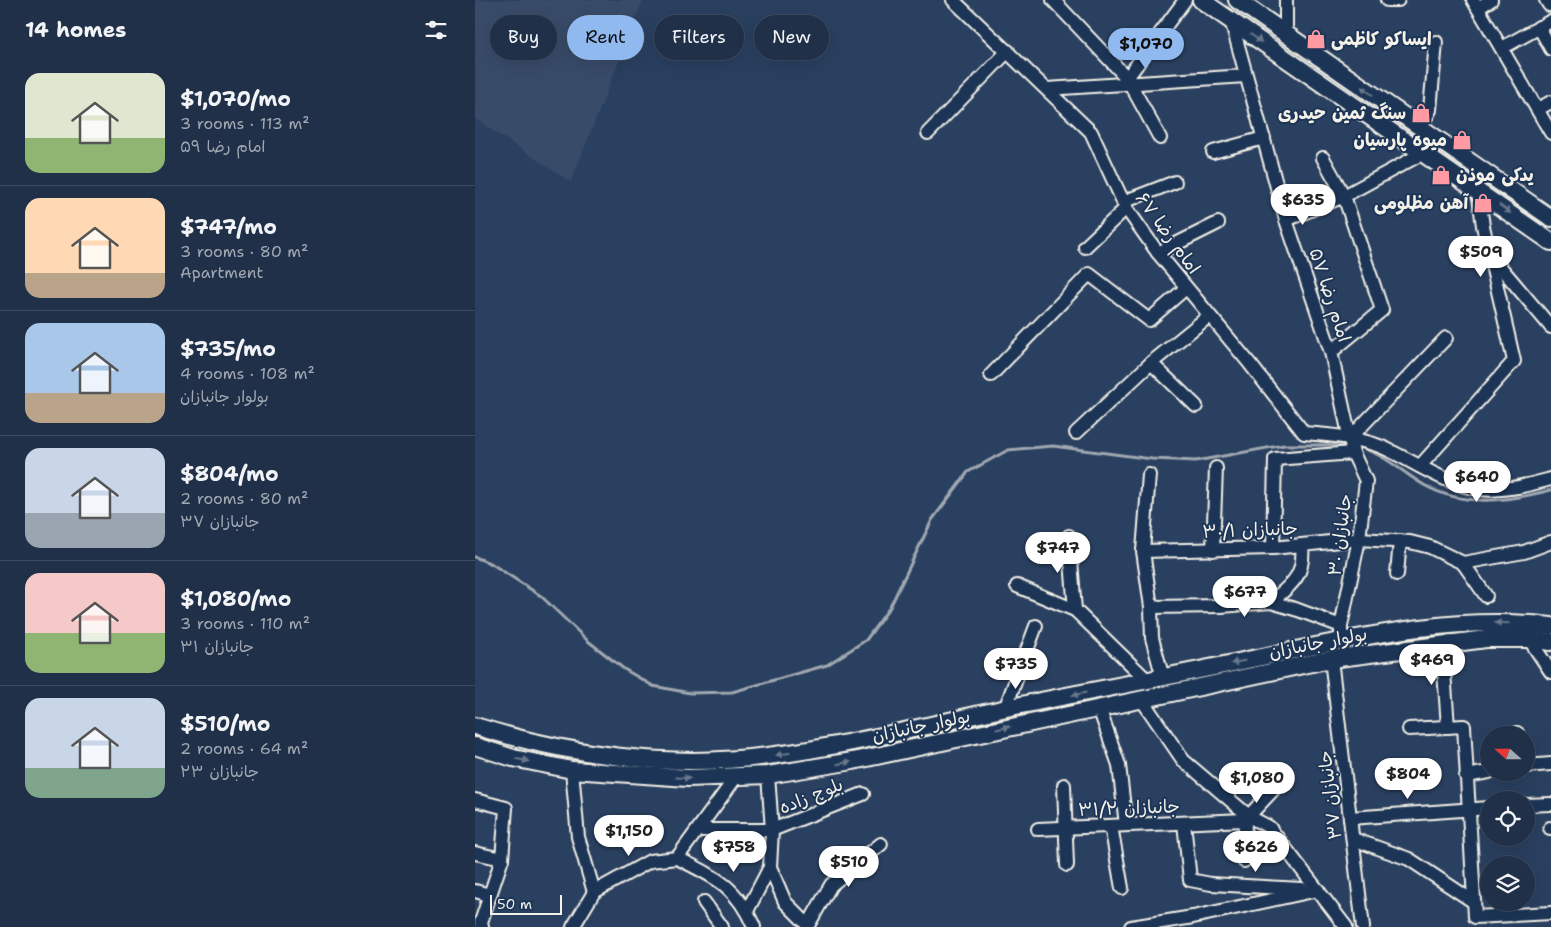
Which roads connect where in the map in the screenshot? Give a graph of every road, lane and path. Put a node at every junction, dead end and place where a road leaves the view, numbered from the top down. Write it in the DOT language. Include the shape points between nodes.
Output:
graph roads {
  1 [pos="953,0"];
  2 [pos="1053,0"];
  3 [pos="1185,0"];
  4 [pos="1201,0"];
  5 [pos="1237,0"];
  6 [pos="1286,0"];
  7 [pos="1387,0"];
  8 [pos="1398,0"];
  9 [pos="1491,0"];
  10 [pos="1476,4"];
  11 [pos="1231,20"];
  12 [pos="1551,21"];
  13 [pos="1539,27"];
  14 [pos="1287,34"];
  15 [pos="1436,42"];
  16 [pos="1502,48"];
  17 [pos="1551,48"];
  18 [pos="1008,51"];
  19 [pos="1246,76"];
  20 [pos="1129,82"];
  21 [pos="1047,89"];
  22 [pos="1551,102"];
  23 [pos="1538,109"];
  24 [pos="1420,128"];
  25 [pos="928,133"];
  26 [pos="1551,133"];
  27 [pos="1160,138"];
  28 [pos="1264,138"];
  29 [pos="1213,152"];
  30 [pos="1423,153"];
  31 [pos="1323,158"];
  32 [pos="1175,182"];
  33 [pos="1478,190"];
  34 [pos="1344,196"];
  35 [pos="1125,205"];
  36 [pos="1551,218"];
  37 [pos="1286,220"];
  38 [pos="1218,223"];
  39 [pos="1551,242"];
  40 [pos="1085,247"];
  41 [pos="1157,253"];
  42 [pos="1490,255"];
  43 [pos="1186,288"];
  44 [pos="1209,316"];
  45 [pos="1551,327"];
  46 [pos="1445,338"];
  47 [pos="1331,352"];
  48 [pos="1151,363"];
  49 [pos="991,375"];
  50 [pos="1196,406"];
  51 [pos="1076,433"];
  52 [pos="1351,437"];
  53 [pos="1353,453"];
  54 [pos="1420,466"];
  55 [pos="1216,468"];
  56 [pos="1149,476"];
  57 [pos="1551,479"];
  58 [pos="1069,536"];
  59 [pos="1359,539"];
  60 [pos="1400,541"];
  61 [pos="1551,542"];
  62 [pos="1302,546"];
  63 [pos="1273,548"];
  64 [pos="1213,550"];
  65 [pos="1143,551"];
  66 [pos="1463,563"];
  67 [pos="1397,574"];
  68 [pos="1017,586"];
  69 [pos="1486,596"];
  70 [pos="1271,602"];
  71 [pos="1151,607"];
  72 [pos="1075,610"];
  73 [pos="1036,626"];
  74 [pos="1551,626"];
  75 [pos="1341,633"];
  76 [pos="1529,639"];
  77 [pos="1551,642"];
  78 [pos="1442,643"];
  79 [pos="1331,659"];
  80 [pos="1551,672"];
  81 [pos="1155,680"];
  82 [pos="1142,700"];
  83 [pos="1021,705"];
  84 [pos="1005,708"];
  85 [pos="1099,708"];
  86 [pos="1026,723"];
  87 [pos="475,726"];
  88 [pos="1448,727"];
  89 [pos="1409,729"];
  90 [pos="475,746"];
  91 [pos="1551,764"];
  92 [pos="1535,765"];
  93 [pos="572,770"];
  94 [pos="1480,774"];
  95 [pos="768,775"];
  96 [pos="1466,776"];
  97 [pos="736,777"];
  98 [pos="1064,785"];
  99 [pos="1273,790"];
  100 [pos="863,794"];
  101 [pos="475,800"];
  102 [pos="1551,804"];
  103 [pos="1535,805"];
  104 [pos="1480,809"];
  105 [pos="1468,810"];
  106 [pos="1350,818"];
  107 [pos="1247,819"];
  108 [pos="1185,823"];
  109 [pos="1126,825"];
  110 [pos="1111,826"];
  111 [pos="1065,828"];
  112 [pos="1038,829"];
  113 [pos="698,830"];
  114 [pos="772,830"];
  115 [pos="1353,839"];
  116 [pos="881,844"];
  117 [pos="475,853"];
  118 [pos="677,858"];
  119 [pos="502,859"];
  120 [pos="1244,860"];
  121 [pos="1067,865"];
  122 [pos="769,867"];
  123 [pos="1122,888"];
  124 [pos="1318,890"];
  125 [pos="475,891"];
  126 [pos="594,892"];
  127 [pos="490,894"];
  128 [pos="704,902"];
  129 [pos="1474,902"];
  130 [pos="747,911"];
  131 [pos="1551,913"];
  132 [pos="807,925"];
  133 [pos="482,927"];
  134 [pos="573,927"];
  135 [pos="721,927"];
  136 [pos="754,927"];
  137 [pos="1131,927"];
  138 [pos="1346,927"];
  139 [pos="1363,927"];
  1 -- 18 [label="street, امام رضا ۶۷"];
  2 -- 20 [label="street"];
  3 -- 20 [label="street"];
  4 -- 11 [label="main road"];
  5 -- 14 [label="main road"];
  6 -- 14 [label="street"];
  7 -- 8 [label="street"];
  9 -- 10 [label="street"];
  10 -- 16 [label="street"];
  11 -- 19 [label="street, امام رضا ۵۷"];
  11 -- 30 [label="main road, one-way"];
  12 -- 13 [label="street"];
  13 -- 16 [label="street"];
  13 -- 17 [label="street"];
  24 -- 14 [label="main road, one-way"];
  15 -- 24 [label="street" via="1430,110"];
  16 -- 23 [label="street"];
  18 -- 21 [label="street, امام رضا ۶۷"];
  18 -- 25 [label="street"];
  19 -- 20 [label="street"];
  19 -- 28 [label="street, امام رضا ۵۷"];
  20 -- 21 [label="street"];
  20 -- 27 [label="street"];
  21 -- 35 [label="street, امام رضا ۶۷" via="1091,132"];
  22 -- 23 [label="street"];
  23 -- 26 [label="street"];
  24 -- 36 [label="main road"];
  28 -- 29 [label="street"];
  28 -- 37 [label="street, امام رضا ۵۷"];
  30 -- 33 [label="main road"];
  30 -- 34 [label="street"];
  31 -- 34 [label="street"];
  32 -- 35 [label="street"];
  33 -- 39 [label="main road, one-way"];
  33 -- 42 [label="street"];
  34 -- 37 [label="street"];
  34 -- 47 [label="street" via="1382,310"];
  35 -- 40 [label="street"];
  35 -- 41 [label="street, امام رضا ۶۷"];
  37 -- 47 [label="street, امام رضا ۵۷"];
  38 -- 41 [label="street"];
  41 -- 43 [label="street, امام رضا ۶۷"];
  42 -- 45 [label="street"];
  42 -- 54 [label="street" via="1514,361"];
  43 -- 44 [label="street, امام رضا ۶۷"];
  43 -- 49 [label="street" via="1149,320 1089,274"];
  44 -- 48 [label="street"];
  44 -- 52 [label="street, امام رضا ۶۷" via="1304,433"];
  46 -- 52 [label="street"];
  47 -- 52 [label="street, امام رضا ۵۷"];
  48 -- 50 [label="street"];
  48 -- 51 [label="street"];
  52 -- 53 [label="street, جانبازان ۳۰"];
  52 -- 54 [label="street, امام رضا ۶۷"];
  53 -- 59 [label="street, جانبازان ۳۰" via="1366,481"];
  53 -- 63 [label="street" via="1275,459"];
  54 -- 57 [label="street, امام رضا ۶۷" via="1459,484 1479,489 1511,488"];
  55 -- 64 [label="street"];
  56 -- 65 [label="street"];
  58 -- 72 [label="street"];
  59 -- 60 [label="street, جانبازان ۳۰/۱"];
  59 -- 62 [label="street, جانبازان ۳۰/۱"];
  59 -- 75 [label="street, جانبازان ۳۰"];
  60 -- 66 [label="street, جانبازان ۳۰/۱" via="1430,547"];
  60 -- 67 [label="street"];
  61 -- 66 [label="street" via="1524,552"];
  62 -- 63 [label="street, جانبازان ۳۰/۱"];
  62 -- 70 [label="street" via="1303,560 1295,582"];
  63 -- 64 [label="street, جانبازان ۳۰/۱"];
  64 -- 65 [label="street, جانبازان ۳۰/۱"];
  65 -- 71 [label="street"];
  66 -- 69 [label="street"];
  68 -- 72 [label="street"];
  70 -- 71 [label="street"];
  70 -- 75 [label="street" via="1298,610"];
  71 -- 81 [label="street"];
  72 -- 81 [label="street"];
  73 -- 84 [label="street"];
  74 -- 75 [label="main road, بولوار جانبازان, one-way" via="1482,623"];
  75 -- 81 [label="main road, بولوار جانبازان, one-way"];
  76 -- 77 [label="main road, بولوار جانبازان"];
  76 -- 78 [label="main road, بولوار جانبازان" via="1486,638"];
  76 -- 80 [label="street"];
  78 -- 79 [label="main road, بولوار جانبازان"];
  78 -- 88 [label="street"];
  79 -- 82 [label="main road, بولوار جانبازان"];
  79 -- 106 [label="street, جانبازان ۳۷"];
  81 -- 83 [label="main road, بولوار جانبازان, one-way"];
  82 -- 85 [label="main road, بولوار جانبازان"];
  82 -- 107 [label="street" via="1183,760"];
  83 -- 84 [label="main road, بولوار جانبازان"];
  83 -- 86 [label="main road"];
  84 -- 87 [label="main road, بولوار جانبازان, one-way" via="846,744 765,756 687,761 575,752"];
  85 -- 86 [label="main road, بولوار جانبازان"];
  85 -- 109 [label="street" via="1119,764"];
  95 -- 86 [label="main road, بولوار جانبازان, one-way" via="853,761"];
  88 -- 89 [label="street"];
  88 -- 96 [label="street" via="1464,726"];
  90 -- 93 [label="main road, بولوار جانبازان, one-way" via="513,758"];
  91 -- 92 [label="street"];
  93 -- 97 [label="main road, بولوار جانبازان, one-way" via="688,778"];
  93 -- 126 [label="street" via="578,837"];
  94 -- 96 [label="street"];
  95 -- 97 [label="main road, بولوار جانبازان"];
  95 -- 114 [label="street"];
  96 -- 105 [label="street"];
  97 -- 113 [label="street"];
  98 -- 111 [label="street"];
  99 -- 107 [label="street"];
  100 -- 114 [label="street, بلوچ زاده"];
  101 -- 119 [label="street" via="506,808"];
  102 -- 103 [label="street"];
  104 -- 105 [label="street"];
  105 -- 106 [label="street"];
  105 -- 129 [label="street"];
  106 -- 115 [label="street, جانبازان ۳۷"];
  107 -- 108 [label="street, جانبازان ۳۱/۲"];
  107 -- 120 [label="street"];
  107 -- 124 [label="street" via="1269,827"];
  108 -- 109 [label="street, جانبازان ۳۱/۲"];
  108 -- 124 [label="street" via="1190,880"];
  109 -- 110 [label="street, جانبازان ۳۱/۲"];
  110 -- 111 [label="street, جانبازان ۳۱/۲"];
  110 -- 123 [label="street"];
  111 -- 112 [label="street, جانبازان ۳۱/۲"];
  111 -- 121 [label="street"];
  113 -- 114 [label="street"];
  113 -- 118 [label="street"];
  114 -- 122 [label="street"];
  115 -- 129 [label="street" via="1409,858"];
  115 -- 139 [label="street, جانبازان ۳۷"];
  116 -- 132 [label="street" via="831,885"];
  117 -- 119 [label="street"];
  118 -- 126 [label="street" via="650,861"];
  118 -- 130 [label="street" via="721,880"];
  119 -- 127 [label="street"];
  122 -- 130 [label="street"];
  122 -- 132 [label="street" via="785,902"];
  124 -- 137 [label="street"];
  124 -- 138 [label="street"];
  125 -- 127 [label="street"];
  126 -- 134 [label="street"];
  127 -- 133 [label="street"];
  128 -- 135 [label="street"];
  129 -- 131 [label="street" via="1475,917"];
  130 -- 136 [label="street"];
}
